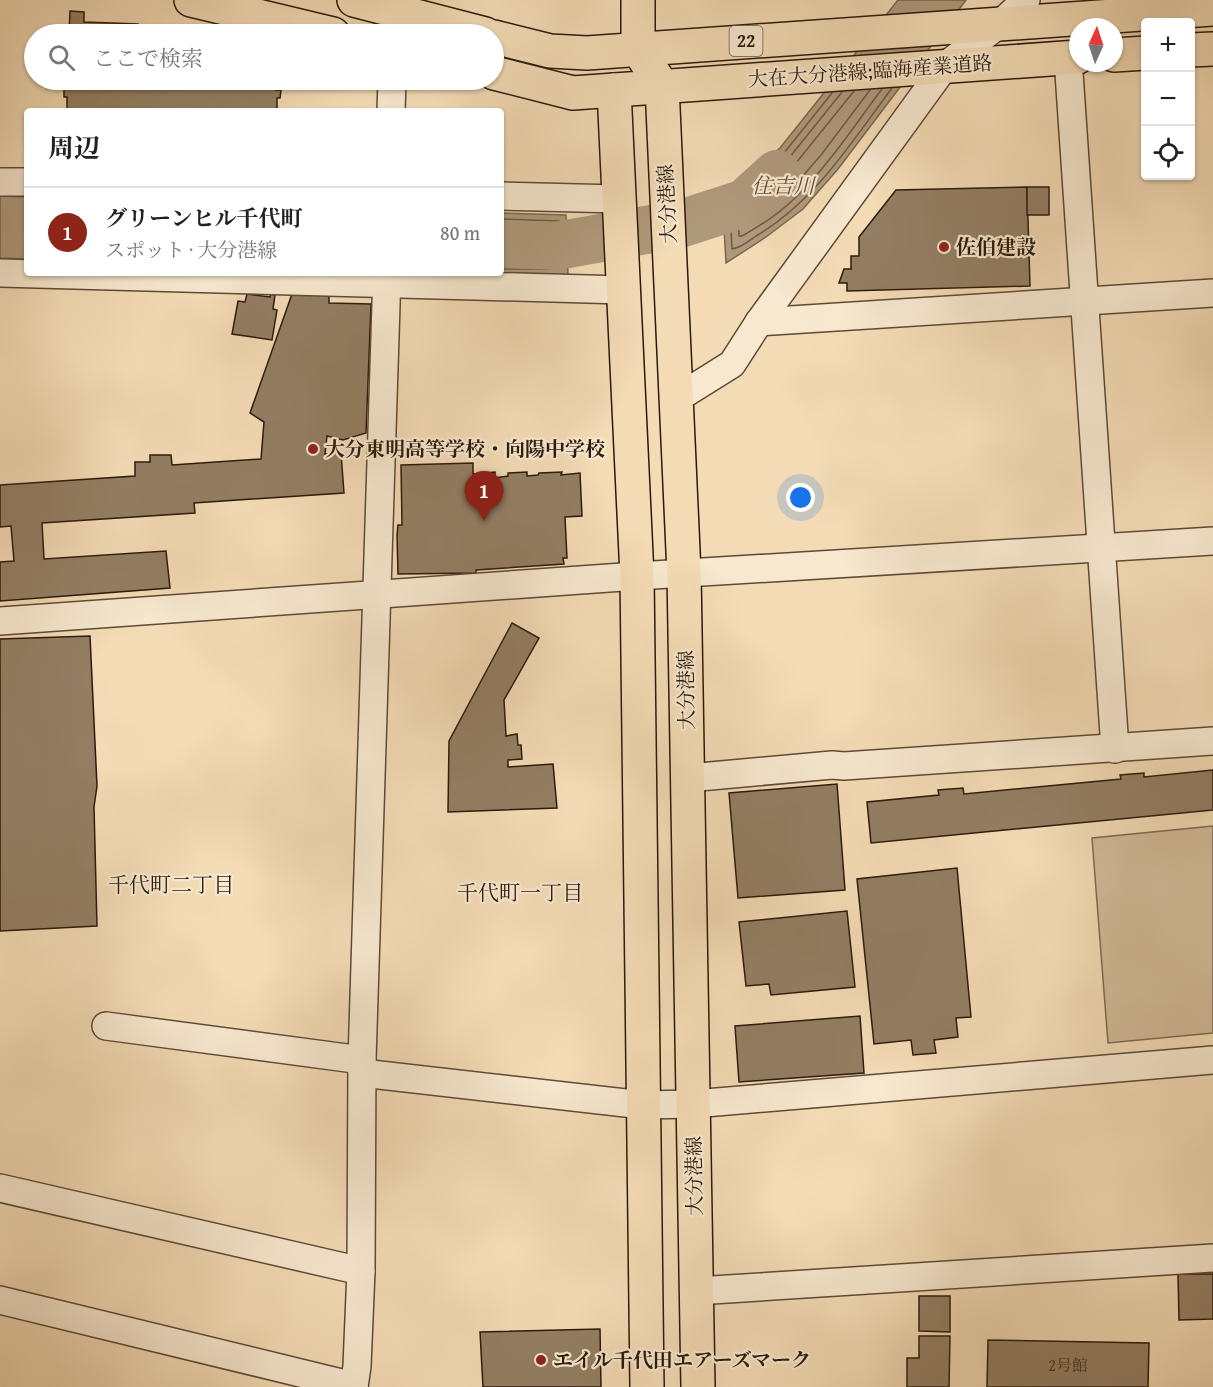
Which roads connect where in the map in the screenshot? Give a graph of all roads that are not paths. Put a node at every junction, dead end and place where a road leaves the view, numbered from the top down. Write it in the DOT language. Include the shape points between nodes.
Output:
graph roads {
  1 [pos="191,0"];
  2 [pos="354,0"];
  3 [pos="638,0"];
  4 [pos="1026,0"];
  5 [pos="1213,9"];
  6 [pos="1002,22"];
  7 [pos="291,24"];
  8 [pos="446,24"];
  9 [pos="504,40"];
  10 [pos="638,48"];
  11 [pos="1213,49"];
  12 [pos="1195,50"];
  13 [pos="1141,53"];
  14 [pos="1123,54"];
  15 [pos="1069,58"];
  16 [pos="931,67"];
  17 [pos="1074,72"];
  18 [pos="504,76"];
  19 [pos="662,86"];
  20 [pos="392,90"];
  21 [pos="614,90"];
  22 [pos="391,108"];
  23 [pos="0,182"];
  24 [pos="24,182"];
  25 [pos="504,196"];
  26 [pos="619,203"];
  27 [pos="0,273"];
  28 [pos="24,273"];
  29 [pos="290,276"];
  30 [pos="387,277"];
  31 [pos="623,286"];
  32 [pos="1213,293"];
  33 [pos="1085,301"];
  34 [pos="759,322"];
  35 [pos="676,399"];
  36 [pos="1213,541"];
  37 [pos="1102,548"];
  38 [pos="684,573"];
  39 [pos="637,576"];
  40 [pos="378,594"];
  41 [pos="0,621"];
  42 [pos="1213,741"];
  43 [pos="1115,748"];
  44 [pos="688,778"];
  45 [pos="106,1026"];
  46 [pos="1213,1060"];
  47 [pos="362,1066"];
  48 [pos="693,1104"];
  49 [pos="643,1105"];
  50 [pos="0,1188"];
  51 [pos="1213,1258"];
  52 [pos="361,1271"];
  53 [pos="696,1291"];
  54 [pos="0,1300"];
  55 [pos="354,1386"];
  56 [pos="647,1387"];
  57 [pos="698,1387"];
  1 -- 7 [label="main road"];
  2 -- 8 [label="main road"];
  3 -- 10 [label="main road"];
  4 -- 6 [label="street"];
  5 -- 6 [label="main road, 大在大分港線;臨海産業道路 / 22"];
  6 -- 10 [label="main road, 大在大分港線;臨海産業道路 / 22"];
  6 -- 16 [label="street"];
  9 -- 10 [label="main road, 大在大分港線;臨海産業道路 / 22" via="550,51 587,53"];
  10 -- 19 [label="main road, 大分港線"];
  10 -- 21 [label="main road"];
  11 -- 12 [label="main road"];
  13 -- 14 [label="main road"];
  15 -- 16 [label="main road, 大在大分港線;臨海産業道路 / 22"];
  16 -- 19 [label="main road, 大在大分港線;臨海産業道路 / 22"];
  16 -- 34 [label="street"];
  17 -- 33 [label="street"];
  18 -- 21 [label="main road, 22" via="573,93"];
  19 -- 21 [label="main road, 22"];
  19 -- 35 [label="main road, 大分港線"];
  20 -- 22 [label="street"];
  21 -- 26 [label="main road"];
  23 -- 24 [label="street"];
  25 -- 26 [label="street"];
  26 -- 31 [label="main road"];
  27 -- 28 [label="street"];
  29 -- 30 [label="street"];
  30 -- 31 [label="street"];
  30 -- 40 [label="street"];
  31 -- 39 [label="main road"];
  32 -- 33 [label="street"];
  33 -- 34 [label="street"];
  33 -- 37 [label="street"];
  34 -- 35 [label="street" via="732,364"];
  35 -- 38 [label="main road, 大分港線"];
  36 -- 37 [label="street"];
  37 -- 38 [label="street"];
  37 -- 43 [label="street"];
  38 -- 39 [label="street"];
  38 -- 44 [label="main road, 大分港線"];
  39 -- 40 [label="street"];
  39 -- 49 [label="main road"];
  40 -- 41 [label="street"];
  40 -- 47 [label="street"];
  42 -- 43 [label="street"];
  43 -- 44 [label="street"];
  44 -- 48 [label="main road, 大分港線"];
  45 -- 47 [label="street"];
  46 -- 48 [label="street"];
  47 -- 49 [label="street"];
  47 -- 52 [label="street"];
  48 -- 49 [label="street"];
  48 -- 53 [label="main road, 大分港線"];
  49 -- 56 [label="main road"];
  50 -- 52 [label="street"];
  51 -- 53 [label="street"];
  52 -- 55 [label="street"];
  53 -- 57 [label="main road, 大分港線"];
  54 -- 55 [label="street"];
}
